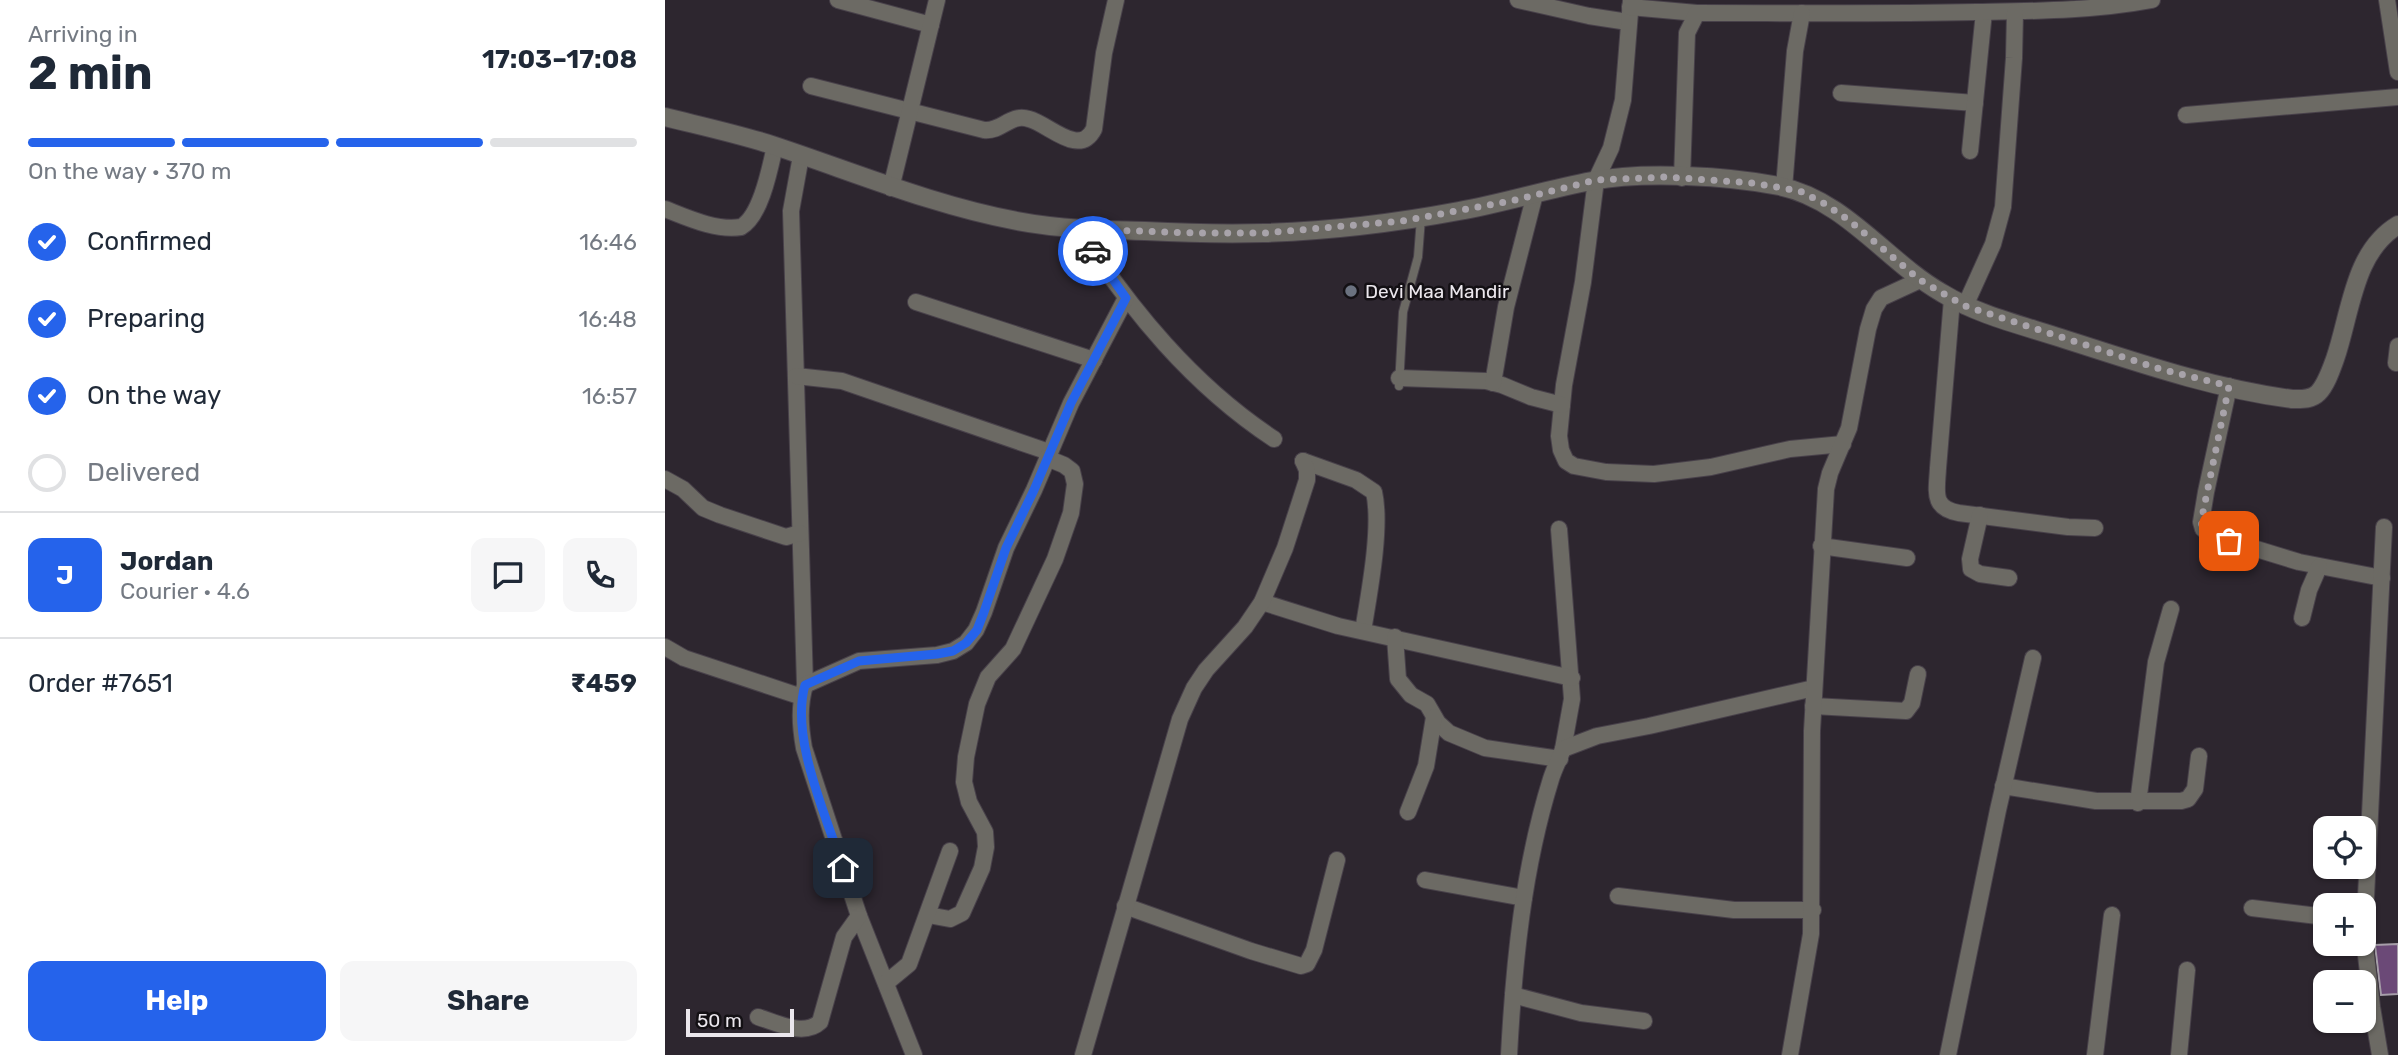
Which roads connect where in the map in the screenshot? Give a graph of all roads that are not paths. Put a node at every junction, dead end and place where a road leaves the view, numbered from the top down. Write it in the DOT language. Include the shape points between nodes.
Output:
graph roads {
  1 [pos="838,0"];
  2 [pos="937,0"];
  3 [pos="1116,0"];
  4 [pos="1518,0"];
  5 [pos="2152,0"];
  6 [pos="2387,0"];
  7 [pos="2036,6"];
  8 [pos="1951,7"];
  9 [pos="1629,9"];
  10 [pos="1983,12"];
  11 [pos="2015,12"];
  12 [pos="1697,13"];
  13 [pos="1803,13"];
  14 [pos="931,25"];
  15 [pos="2398,72"];
  16 [pos="811,86"];
  17 [pos="1841,93"];
  18 [pos="2398,97"];
  19 [pos="1975,103"];
  20 [pos="910,111"];
  21 [pos="2186,115"];
  22 [pos="665,117"];
  23 [pos="775,146"];
  24 [pos="1970,151"];
  25 [pos="801,156"];
  26 [pos="1682,178"];
  27 [pos="1596,180"];
  28 [pos="891,188"];
  29 [pos="1784,188"];
  30 [pos="1535,194"];
  31 [pos="665,209"];
  32 [pos="1421,218"];
  33 [pos="2398,225"];
  34 [pos="1078,229"];
  35 [pos="1920,280"];
  36 [pos="1126,298"];
  37 [pos="916,302"];
  38 [pos="1959,303"];
  39 [pos="1094,360"];
  40 [pos="796,376"];
  41 [pos="1399,382"];
  42 [pos="1493,383"];
  43 [pos="2229,386"];
  44 [pos="1562,405"];
  45 [pos="1274,439"];
  46 [pos="1843,444"];
  47 [pos="1048,455"];
  48 [pos="665,479"];
  49 [pos="1980,515"];
  50 [pos="2384,527"];
  51 [pos="2095,528"];
  52 [pos="1559,529"];
  53 [pos="800,533"];
  54 [pos="1821,546"];
  55 [pos="1907,558"];
  56 [pos="2319,567"];
  57 [pos="2009,578"];
  58 [pos="2382,578"];
  59 [pos="1262,602"];
  60 [pos="2171,609"];
  61 [pos="2302,618"];
  62 [pos="1363,631"];
  63 [pos="1395,637"];
  64 [pos="665,647"];
  65 [pos="2033,658"];
  66 [pos="1918,674"];
  67 [pos="1572,678"];
  68 [pos="1814,688"];
  69 [pos="803,691"];
  70 [pos="1813,706"];
  71 [pos="1434,716"];
  72 [pos="1561,754"];
  73 [pos="2199,756"];
  74 [pos="2003,786"];
  75 [pos="2138,803"];
  76 [pos="1408,811"];
  77 [pos="950,851"];
  78 [pos="1337,860"];
  79 [pos="1425,880"];
  80 [pos="2366,893"];
  81 [pos="1618,896"];
  82 [pos="1524,898"];
  83 [pos="1125,906"];
  84 [pos="2252,908"];
  85 [pos="1813,911"];
  86 [pos="928,915"];
  87 [pos="2112,915"];
  88 [pos="2313,915"];
  89 [pos="859,916"];
  90 [pos="2366,956"];
  91 [pos="2187,970"];
  92 [pos="885,983"];
  93 [pos="1513,995"];
  94 [pos="758,1017"];
  95 [pos="1644,1021"];
  96 [pos="914,1055"];
  97 [pos="1083,1055"];
  98 [pos="1509,1055"];
  99 [pos="1790,1055"];
  100 [pos="1948,1055"];
  101 [pos="2095,1055"];
  102 [pos="2179,1055"];
  103 [pos="2380,1055"];
  1 -- 14 [label="street"];
  2 -- 14 [label="street"];
  3 -- 20 [label="street" via="1090,137 1064,138 1042,122 1021,117 992,131"];
  4 -- 9 [label="street" via="1589,16"];
  5 -- 7 [label="street" via="2103,9"];
  6 -- 15 [label="street"];
  7 -- 11 [label="street"];
  8 -- 10 [label="street"];
  8 -- 13 [label="street"];
  9 -- 12 [label="street"];
  9 -- 27 [label="street" via="1623,100 1611,148"];
  10 -- 11 [label="street"];
  10 -- 19 [label="street"];
  11 -- 38 [label="street" via="2003,207 1993,244"];
  12 -- 13 [label="street"];
  12 -- 26 [label="street" via="1687,33"];
  13 -- 29 [label="street" via="1795,51"];
  14 -- 20 [label="street"];
  16 -- 20 [label="street"];
  17 -- 19 [label="street"];
  18 -- 21 [label="street"];
  19 -- 24 [label="street"];
  20 -- 28 [label="street"];
  22 -- 23 [label="street"];
  23 -- 25 [label="street"];
  23 -- 31 [label="street" via="756,208 741,227 707,224"];
  25 -- 28 [label="street"];
  25 -- 40 [label="street" via="791,211"];
  26 -- 27 [label="street"];
  26 -- 29 [label="street"];
  27 -- 30 [label="street"];
  27 -- 44 [label="street"];
  28 -- 34 [label="street" via="1017,221"];
  29 -- 35 [label="street" via="1800,191 1833,209"];
  30 -- 32 [label="street"];
  30 -- 42 [label="street" via="1508,295"];
  32 -- 34 [label="street" via="1265,233"];
  32 -- 41 [label="lane" via="1418,257 1403,313"];
  33 -- 43 [label="street" via="2382,237 2361,270 2335,359 2317,394 2292,399"];
  34 -- 36 [label="street"];
  35 -- 38 [label="street"];
  35 -- 46 [label="street" via="1881,298 1874,309"];
  36 -- 39 [label="street"];
  36 -- 45 [label="street" via="1180,362"];
  37 -- 39 [label="street"];
  38 -- 43 [label="street" via="2160,369"];
  38 -- 49 [label="street" via="1937,496 1949,511"];
  39 -- 47 [label="street"];
  40 -- 47 [label="street" via="842,381"];
  40 -- 53 [label="street"];
  41 -- 42 [label="street" via="1461,379"];
  42 -- 44 [label="street"];
  43 -- 56 [label="street" via="2206,492 2203,529"];
  44 -- 46 [label="street" via="1559,436 1566,461 1606,472 1686,471 1790,449"];
  46 -- 54 [label="street" via="1828,481"];
  47 -- 69 [label="street" via="1006,548 977,630 966,643 937,654 859,661"];
  47 -- 86 [label="street" via="1072,471 1071,513 1018,640 984,683 966,757 966,793 985,832 985,857 962,913 950,919"];
  48 -- 53 [label="street" via="720,515 786,537"];
  49 -- 51 [label="street"];
  49 -- 57 [label="street" via="1971,569"];
  50 -- 58 [label="street"];
  52 -- 67 [label="street"];
  53 -- 69 [label="street"];
  54 -- 55 [label="street"];
  54 -- 68 [label="street"];
  56 -- 58 [label="street"];
  56 -- 61 [label="street"];
  58 -- 80 [label="street"];
  59 -- 62 [label="street"];
  59 -- 62 [label="street" via="1303,493 1307,470 1303,461 1356,480 1374,492 1374,542"];
  59 -- 83 [label="street" via="1206,670 1186,703"];
  60 -- 75 [label="street" via="2156,662"];
  62 -- 63 [label="street"];
  63 -- 67 [label="street"];
  63 -- 71 [label="street" via="1398,679"];
  64 -- 69 [label="street" via="684,658"];
  65 -- 74 [label="street"];
  66 -- 70 [label="street" via="1906,711"];
  67 -- 72 [label="street" via="1573,699"];
  68 -- 70 [label="street"];
  68 -- 72 [label="street" via="1597,736"];
  69 -- 89 [label="street" via="804,748"];
  70 -- 85 [label="street"];
  71 -- 72 [label="street" via="1443,728 1472,744 1501,751"];
  71 -- 76 [label="street" via="1426,766"];
  72 -- 82 [label="street" via="1551,777"];
  73 -- 75 [label="street" via="2195,789 2187,799"];
  74 -- 75 [label="street"];
  74 -- 100 [label="street"];
  77 -- 86 [label="street"];
  78 -- 83 [label="street" via="1314,950 1301,966"];
  79 -- 82 [label="street"];
  81 -- 85 [label="street" via="1734,910"];
  82 -- 93 [label="street"];
  83 -- 97 [label="street"];
  84 -- 88 [label="street"];
  85 -- 99 [label="street"];
  86 -- 92 [label="street" via="909,964"];
  87 -- 101 [label="street"];
  89 -- 92 [label="street"];
  89 -- 94 [label="street" via="844,937 820,1022 805,1030"];
  90 -- 103 [label="street"];
  91 -- 102 [label="street"];
  92 -- 96 [label="street"];
  93 -- 95 [label="street" via="1581,1013"];
  93 -- 98 [label="street"];
}
